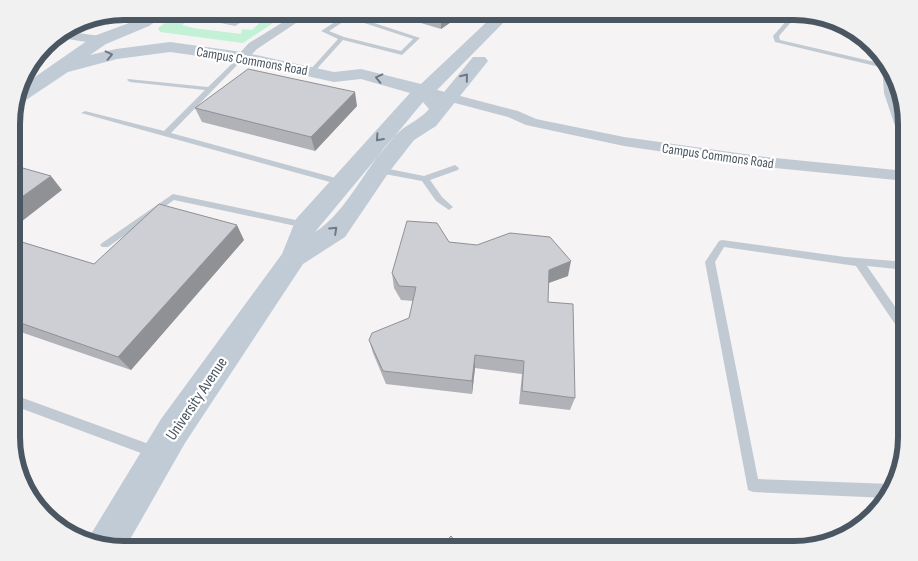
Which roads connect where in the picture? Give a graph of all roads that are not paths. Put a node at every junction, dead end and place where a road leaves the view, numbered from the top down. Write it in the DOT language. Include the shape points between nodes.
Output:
graph roads {
  1 [pos="148,20"];
  2 [pos="213,20"];
  3 [pos="242,20"];
  4 [pos="295,20"];
  5 [pos="342,20"];
  6 [pos="361,20"];
  7 [pos="498,20"];
  8 [pos="517,20"];
  9 [pos="791,20"];
  10 [pos="143,23"];
  11 [pos="98,32"];
  12 [pos="74,33"];
  13 [pos="342,38"];
  14 [pos="170,47"];
  15 [pos="242,57"];
  16 [pos="879,65"];
  17 [pos="62,68"];
  18 [pos="312,71"];
  19 [pos="130,80"];
  20 [pos="891,87"];
  21 [pos="211,89"];
  22 [pos="26,92"];
  23 [pos="417,96"];
  24 [pos="445,103"];
  25 [pos="897,109"];
  26 [pos="85,113"];
  27 [pos="165,134"];
  28 [pos="407,136"];
  29 [pos="454,168"];
  30 [pos="379,170"];
  31 [pos="898,175"];
  32 [pos="425,179"];
  33 [pos="340,182"];
  34 [pos="449,207"];
  35 [pos="305,225"];
  36 [pos="105,244"];
  37 [pos="294,258"];
  38 [pos="859,262"];
  39 [pos="898,265"];
  40 [pos="898,321"];
  41 [pos="20,402"];
  42 [pos="160,454"];
  43 [pos="883,491"];
  44 [pos="109,540"];
  1 -- 10 [label="street"];
  2 -- 3 [label="lane" via="235,24"];
  4 -- 15 [label="street" via="253,46"];
  5 -- 13 [label="lane" via="324,31"];
  6 -- 13 [label="lane" via="418,38 402,53"];
  7 -- 23 [label="street, University Avenue" via="442,76"];
  24 -- 8 [label="street, University Avenue, one-way"];
  9 -- 16 [label="lane" via="776,36 777,41"];
  10 -- 11 [label="street"];
  10 -- 14 [label="street" via="144,31 151,38"];
  11 -- 12 [label="street"];
  11 -- 17 [label="street"];
  13 -- 18 [label="lane"];
  14 -- 15 [label="street, Campus Commons Road"];
  17 -- 14 [label="street, one-way" via="116,54"];
  15 -- 18 [label="street, Campus Commons Road"];
  15 -- 21 [label="lane"];
  17 -- 22 [label="street"];
  18 -- 23 [label="street, Campus Commons Road" via="334,77 343,84"];
  19 -- 21 [label="lane"];
  20 -- 25 [label="street"];
  21 -- 27 [label="lane"];
  23 -- 24 [label="street"];
  23 -- 28 [label="street, University Avenue" via="423,104"];
  23 -- 33 [label="street, University Avenue, one-way"];
  24 -- 28 [label="street, University Avenue" via="429,122"];
  24 -- 31 [label="street, Campus Commons Road" via="514,126 531,122 728,158"];
  26 -- 27 [label="lane"];
  27 -- 33 [label="lane"];
  28 -- 30 [label="street, University Avenue"];
  29 -- 32 [label="lane"];
  30 -- 32 [label="lane"];
  37 -- 30 [label="street, University Avenue, one-way" via="336,231"];
  32 -- 34 [label="lane"];
  33 -- 35 [label="street, University Avenue"];
  35 -- 36 [label="lane" via="173,197"];
  35 -- 37 [label="street, University Avenue"];
  37 -- 42 [label="street, University Avenue"];
  38 -- 39 [label="lane"];
  38 -- 40 [label="lane"];
  38 -- 43 [label="lane" via="722,243 710,262 753,485"];
  41 -- 42 [label="lane"];
  42 -- 44 [label="street, University Avenue"];
}
